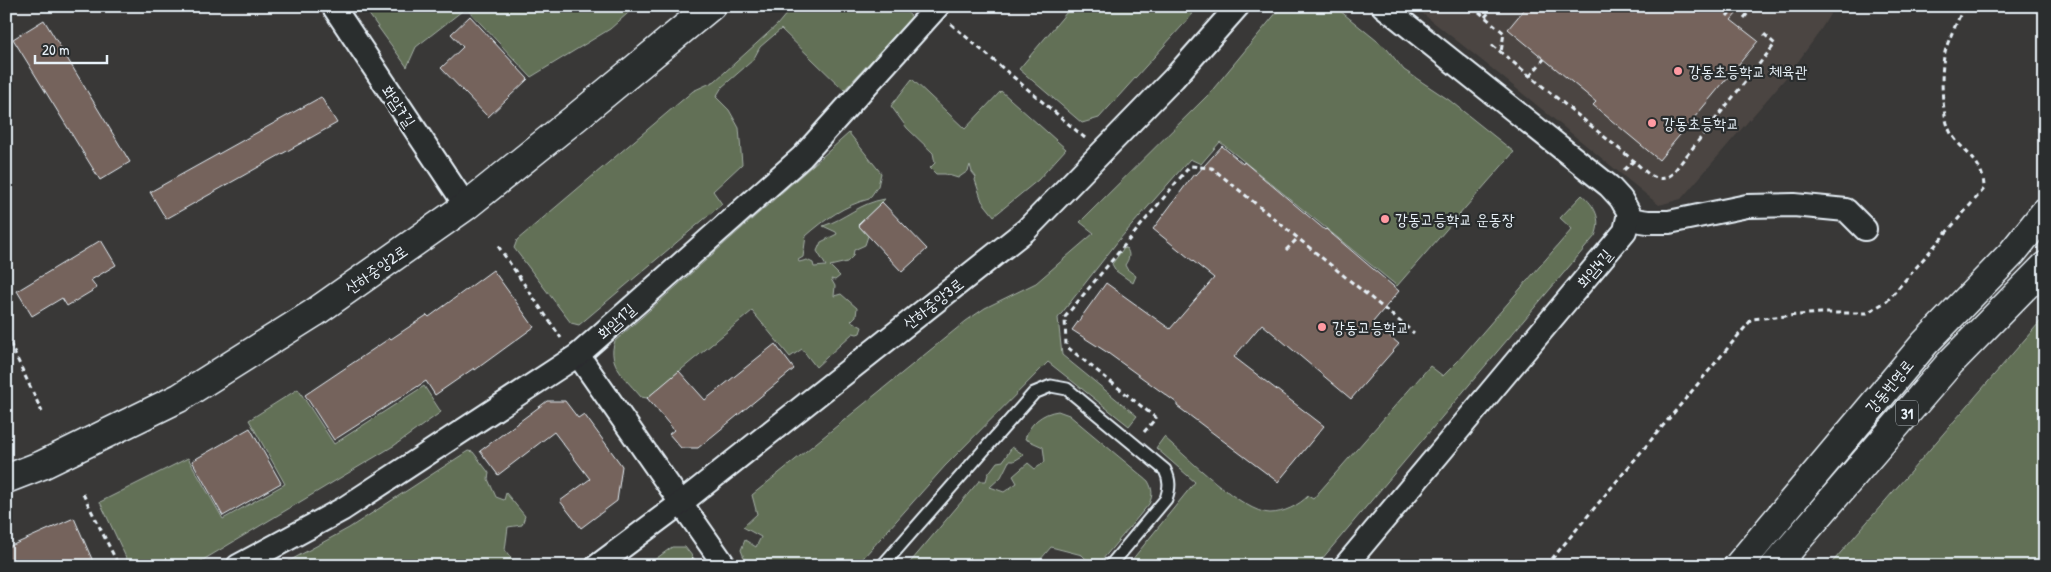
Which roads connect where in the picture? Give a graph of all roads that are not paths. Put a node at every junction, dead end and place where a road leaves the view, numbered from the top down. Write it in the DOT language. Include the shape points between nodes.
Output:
graph roads {
  1 [pos="333,6"];
  2 [pos="711,6"];
  3 [pos="1238,6"];
  4 [pos="1383,6"];
  5 [pos="943,14"];
  6 [pos="466,206"];
  7 [pos="2045,212"];
  8 [pos="1628,219"];
  9 [pos="1865,229"];
  10 [pos="2045,266"];
  11 [pos="578,355"];
  12 [pos="6,479"];
  13 [pos="680,503"];
  14 [pos="238,566"];
  15 [pos="596,566"];
  16 [pos="725,566"];
  17 [pos="882,566"];
  18 [pos="1110,566"];
  19 [pos="1345,566"];
  20 [pos="1738,566"];
  21 [pos="1775,566"];
  1 -- 6 [label="street, 화암7길"];
  2 -- 6 [label="main road, 산하중앙2로"];
  3 -- 13 [label="street, 산하중앙3로" via="1168,85 1026,230"];
  4 -- 8 [label="street" via="1609,186 1621,199 1629,213"];
  5 -- 11 [label="street, 화암1길" via="802,156"];
  6 -- 12 [label="main road, 산하중앙2로" via="314,313 179,398 42,465"];
  7 -- 20 [label="main road, 강동번영로" via="2012,253 1925,343"];
  8 -- 9 [label="street" via="1669,222 1747,206 1794,205 1846,210"];
  8 -- 19 [label="street, 화암4길" via="1625,231"];
  10 -- 21 [label="main road, 강동번영로 / 31" via="1950,363"];
  11 -- 13 [label="street"];
  11 -- 14 [label="street, 화암1길" via="343,509"];
  13 -- 15 [label="street, 산하중앙3로"];
  13 -- 16 [label="street"];
  17 -- 18 [label="lane" via="1034,393 1051,386 1067,389 1169,476 1166,499"];
}
